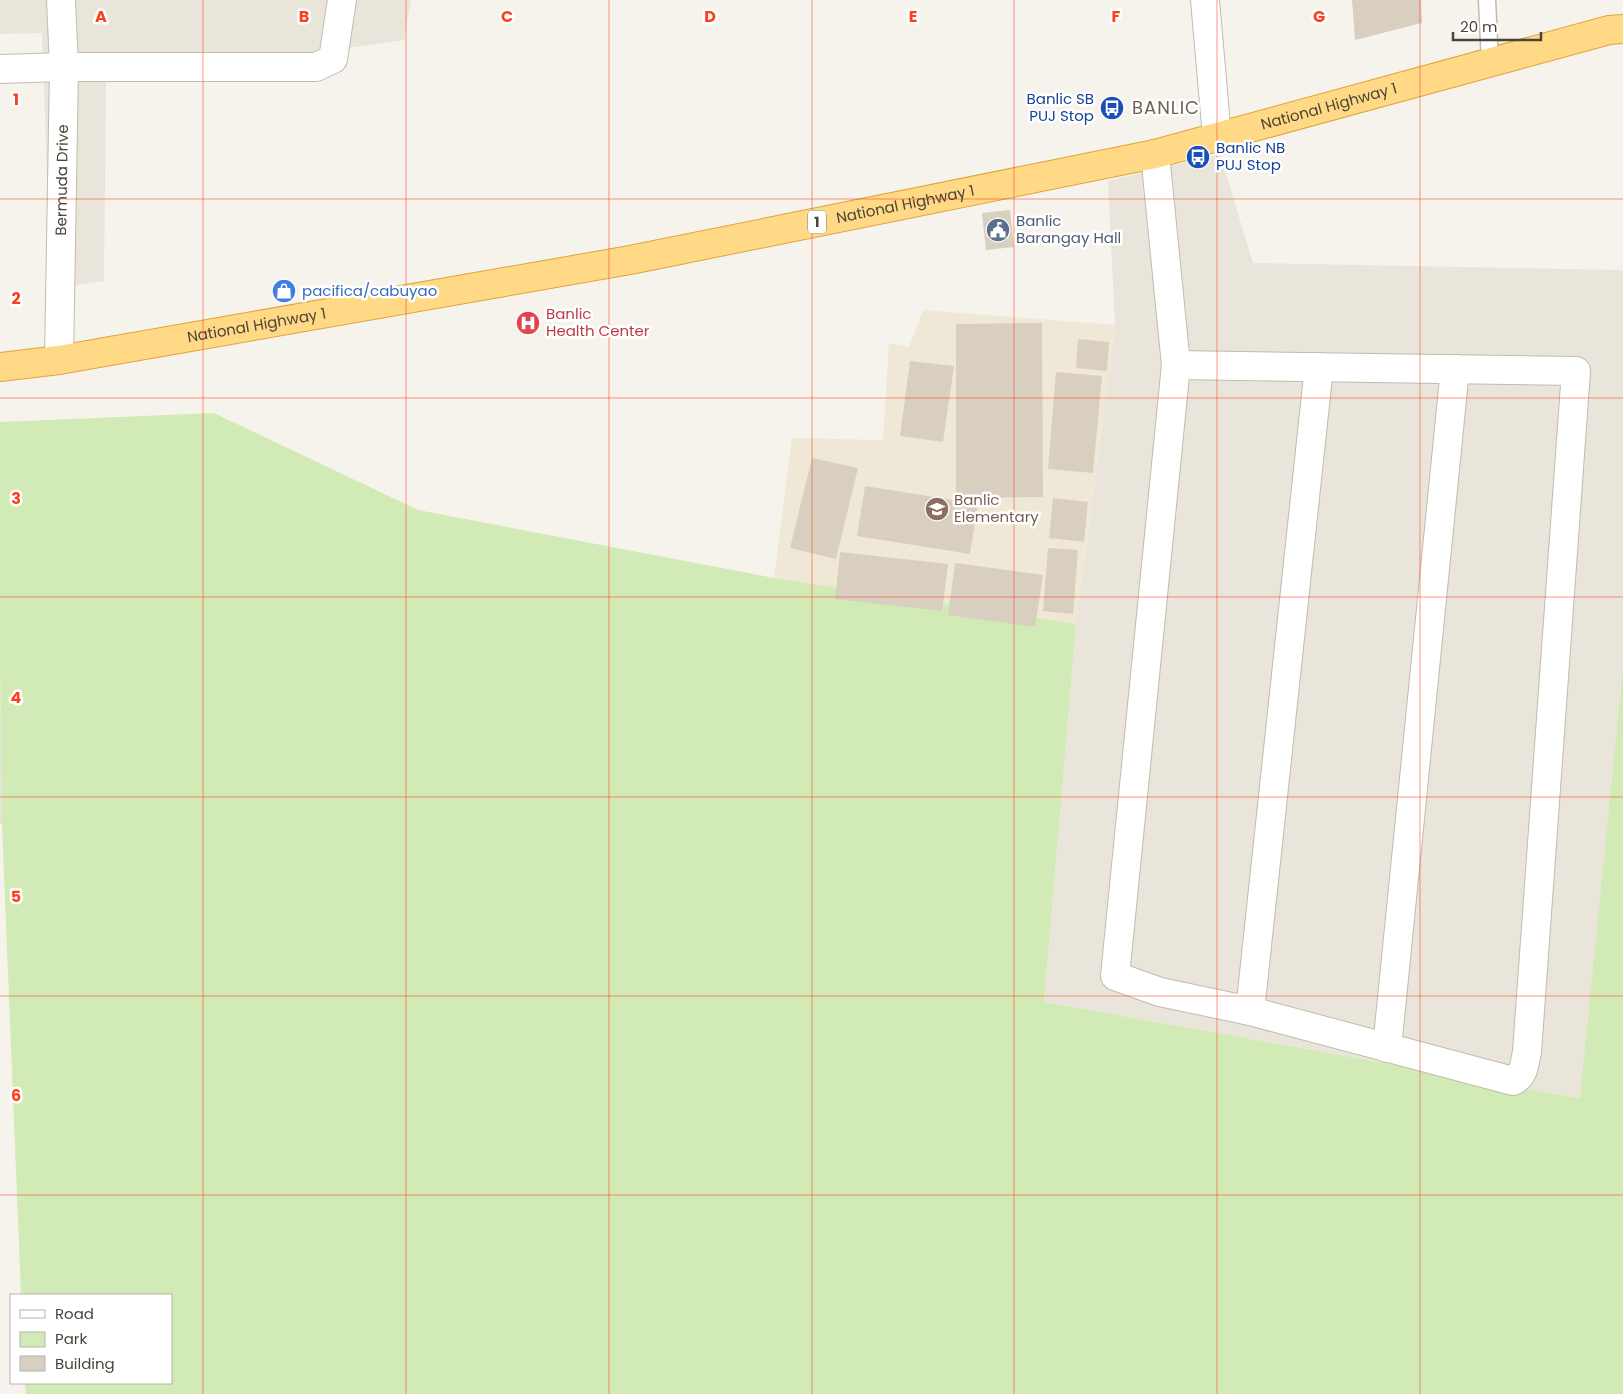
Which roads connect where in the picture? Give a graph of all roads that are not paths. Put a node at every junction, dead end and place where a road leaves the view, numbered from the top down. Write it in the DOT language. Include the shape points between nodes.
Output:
graph roads {
  1 [pos="61,0"];
  2 [pos="342,0"];
  3 [pos="1205,0"];
  4 [pos="1487,0"];
  5 [pos="1623,29"];
  6 [pos="1490,63"];
  7 [pos="64,67"];
  8 [pos="0,69"];
  9 [pos="1217,137"];
  10 [pos="1155,154"];
  11 [pos="59,360"];
  12 [pos="1176,365"];
  13 [pos="0,367"];
  14 [pos="1319,367"];
  15 [pos="1455,369"];
  16 [pos="1250,1011"];
  17 [pos="1387,1048"];
  1 -- 7 [label="street, Bermuda Drive"];
  2 -- 7 [label="street" via="333,59 316,68"];
  3 -- 9 [label="street"];
  4 -- 6 [label="lane"];
  5 -- 6 [label="highway, National Highway 1 / 1"];
  6 -- 9 [label="highway, National Highway 1 / 1"];
  7 -- 8 [label="street"];
  7 -- 11 [label="street, Bermuda Drive"];
  9 -- 10 [label="highway, National Highway 1 / 1"];
  10 -- 11 [label="highway, National Highway 1 / 1" via="630,260"];
  10 -- 12 [label="street"];
  11 -- 13 [label="highway, National Highway 1 / 1"];
  12 -- 14 [label="street"];
  12 -- 16 [label="street" via="1115,976 1160,992"];
  14 -- 15 [label="street"];
  14 -- 16 [label="street"];
  15 -- 17 [label="street"];
  15 -- 17 [label="street" via="1576,371 1527,1052 1522,1074 1513,1082"];
  16 -- 17 [label="street"];
}
